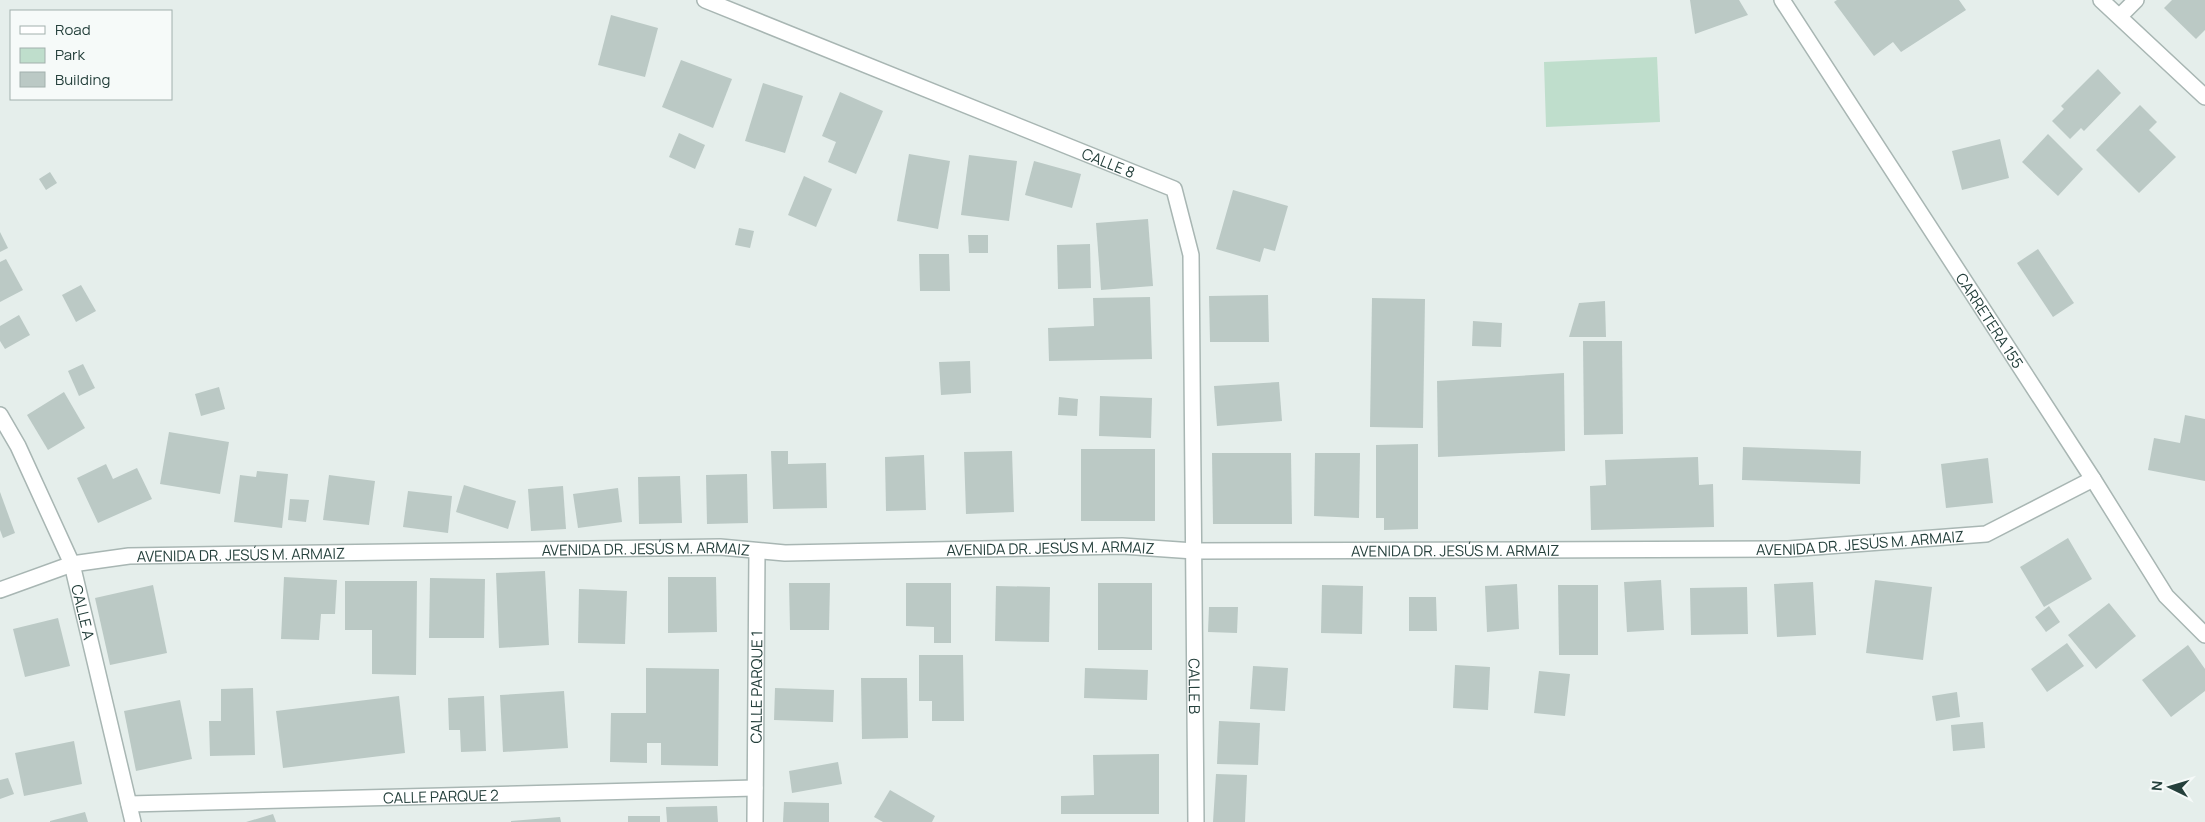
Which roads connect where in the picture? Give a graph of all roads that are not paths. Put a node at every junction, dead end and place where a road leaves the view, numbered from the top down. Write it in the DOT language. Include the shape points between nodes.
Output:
graph roads {
  1 [pos="705,0"];
  2 [pos="1782,0"];
  3 [pos="2101,0"];
  4 [pos="2136,0"];
  5 [pos="2120,16"];
  6 [pos="2205,97"];
  7 [pos="0,415"];
  8 [pos="2093,479"];
  9 [pos="757,551"];
  10 [pos="1194,552"];
  11 [pos="72,564"];
  12 [pos="0,590"];
  13 [pos="2205,635"];
  14 [pos="755,788"];
  15 [pos="129,804"];
  16 [pos="133,822"];
  17 [pos="755,822"];
  18 [pos="1196,822"];
  1 -- 10 [label="street, CALLE 8" via="1174,189 1191,255"];
  2 -- 8 [label="street, CARRETERA 155"];
  3 -- 5 [label="street"];
  4 -- 5 [label="street"];
  5 -- 6 [label="street"];
  7 -- 11 [label="street, CALLE A" via="18,446"];
  8 -- 10 [label="street, AVENIDA DR. JESÚS M. ARMAIZ" via="1986,534 1788,549"];
  8 -- 13 [label="street, CARRETERA 155" via="2166,596"];
  9 -- 10 [label="street, AVENIDA DR. JESÚS M. ARMAIZ" via="1122,546"];
  9 -- 11 [label="street, AVENIDA DR. JESÚS M. ARMAIZ" via="720,548 129,556"];
  9 -- 14 [label="street, CALLE PARQUE 1"];
  10 -- 18 [label="street, CALLE B"];
  11 -- 12 [label="street, AVENIDA DR. JESÚS M. ARMAIZ"];
  11 -- 15 [label="street, CALLE A"];
  14 -- 15 [label="street, CALLE PARQUE 2"];
  14 -- 17 [label="street, CALLE PARQUE 1"];
  15 -- 16 [label="street, CALLE A"];
}
